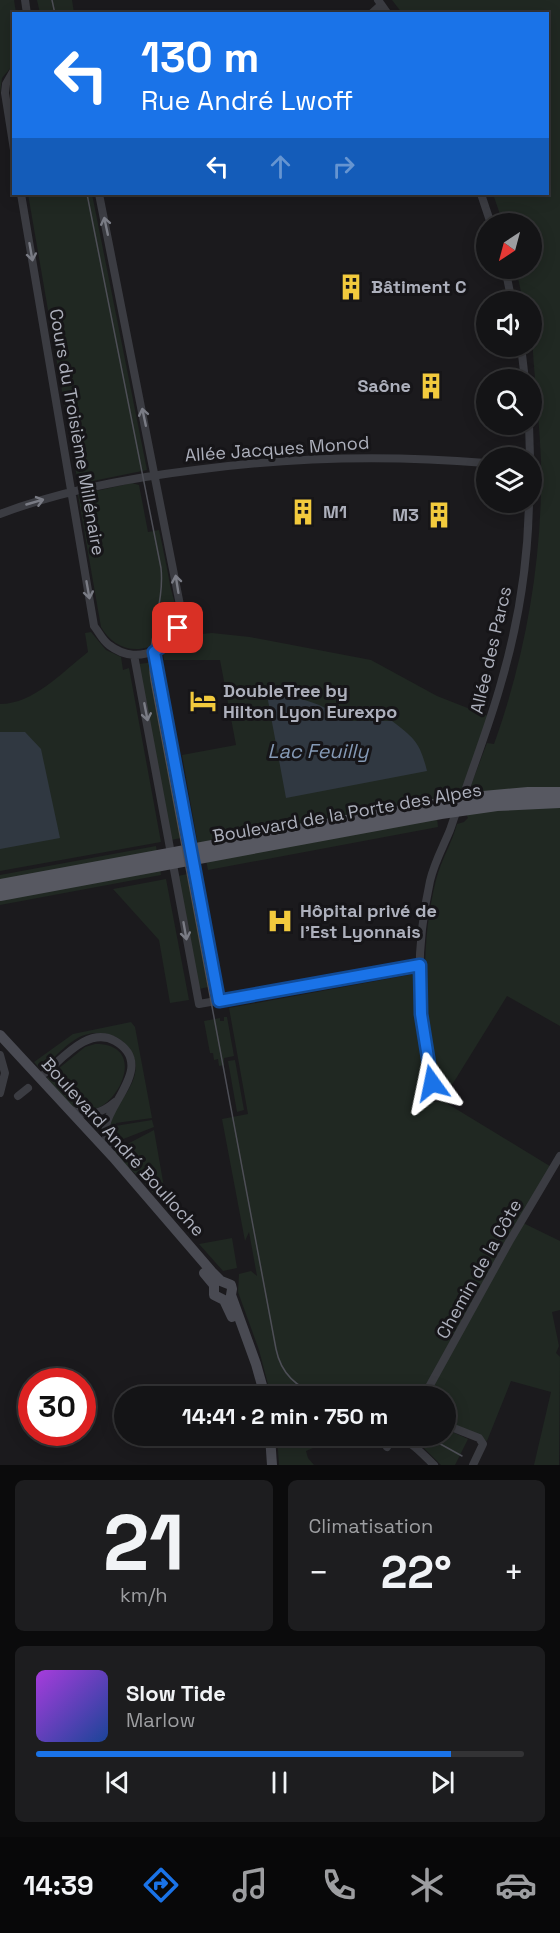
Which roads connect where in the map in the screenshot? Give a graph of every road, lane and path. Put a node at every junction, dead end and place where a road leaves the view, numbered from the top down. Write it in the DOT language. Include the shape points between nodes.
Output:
graph roads {
  1 [pos="12,74"];
  2 [pos="12,137"];
  3 [pos="21,195"];
  4 [pos="99,195"];
  5 [pos="480,195"];
  6 [pos="487,213"];
  7 [pos="476,461"];
  8 [pos="156,475"];
  9 [pos="71,491"];
  10 [pos="0,513"];
  11 [pos="528,513"];
  12 [pos="154,652"];
  13 [pos="134,655"];
  14 [pos="560,793"];
  15 [pos="560,802"];
  16 [pos="459,806"];
  17 [pos="192,854"];
  18 [pos="172,858"];
  19 [pos="0,885"];
  20 [pos="0,895"];
  21 [pos="420,965"];
  22 [pos="219,1001"];
  23 [pos="0,1035"];
  24 [pos="0,1043"];
  25 [pos="0,1055"];
  26 [pos="45,1073"];
  27 [pos="28,1088"];
  28 [pos="446,1092"];
  29 [pos="0,1093"];
  30 [pos="122,1094"];
  31 [pos="18,1096"];
  32 [pos="65,1108"];
  33 [pos="560,1156"];
  34 [pos="112,1157"];
  35 [pos="218,1283"];
  36 [pos="227,1297"];
  37 [pos="257,1386"];
  38 [pos="262,1386"];
  39 [pos="430,1386"];
  40 [pos="456,1429"];
  41 [pos="273,1446"];
  42 [pos="387,1447"];
  43 [pos="274,1465"];
  44 [pos="434,1465"];
  45 [pos="473,1465"];
  1 -- 2 [label="street" via="5,93"];
  3 -- 9 [label="street, Cours du Troisième Millénaire, one-way"];
  8 -- 4 [label="street, one-way"];
  5 -- 6 [label="street"];
  7 -- 8 [label="street, Allée Jacques Monod" via="405,457 314,459"];
  8 -- 9 [label="street, Allée Jacques Monod"];
  12 -- 8 [label="street, one-way" via="178,628 181,610"];
  10 -- 9 [label="street, Allée Jacques Monod, one-way"];
  9 -- 13 [label="street, Cours du Troisième Millénaire, one-way" via="94,626 110,646"];
  11 -- 16 [label="street, Allée des Parcs" via="526,554 511,645 492,715"];
  12 -- 13 [label="street"];
  12 -- 17 [label="street"];
  13 -- 18 [label="street, one-way"];
  14 -- 16 [label="main road, Boulevard de la Porte des Alpes" via="528,793"];
  15 -- 16 [label="main road, Boulevard de la Porte des Alpes"];
  16 -- 17 [label="main road, Boulevard de la Porte des Alpes"];
  16 -- 21 [label="street, Allée des Parcs" via="431,878"];
  17 -- 18 [label="main road, Boulevard de la Porte des Alpes"];
  17 -- 22 [label="street"];
  18 -- 19 [label="main road, Boulevard de la Porte des Alpes"];
  18 -- 20 [label="main road, Boulevard de la Porte des Alpes"];
  18 -- 22 [label="street, one-way" via="199,1004"];
  21 -- 22 [label="street"];
  21 -- 28 [label="street, Allée des Parcs" via="421,1014 432,1083"];
  23 -- 32 [label="main road, Boulevard André Boulloche"];
  24 -- 35 [label="main road, Boulevard André Boulloche"];
  25 -- 29 [label="street" via="5,1073"];
  26 -- 30 [label="street" via="79,1045 103,1036 116,1041 130,1059 130,1075"];
  27 -- 31 [label="street"];
  30 -- 32 [label="street" via="95,1114"];
  30 -- 34 [label="street" via="106,1126"];
  32 -- 34 [label="main road, Boulevard André Boulloche"];
  33 -- 39 [label="street, Chemin de la Côte"];
  34 -- 35 [label="main road, Boulevard André Boulloche"];
  35 -- 36 [label="main road, Boulevard André Boulloche" via="231,1285"];
  35 -- 36 [label="main road, Boulevard André Boulloche" via="214,1295"];
  36 -- 37 [label="main road, Boulevard André Boulloche"];
  36 -- 38 [label="main road, Boulevard André Boulloche"];
  40 -- 45 [label="street" via="479,1438 483,1444"];
  41 -- 43 [label="main road"];
  42 -- 44 [label="street" via="392,1438 401,1438"];
}
